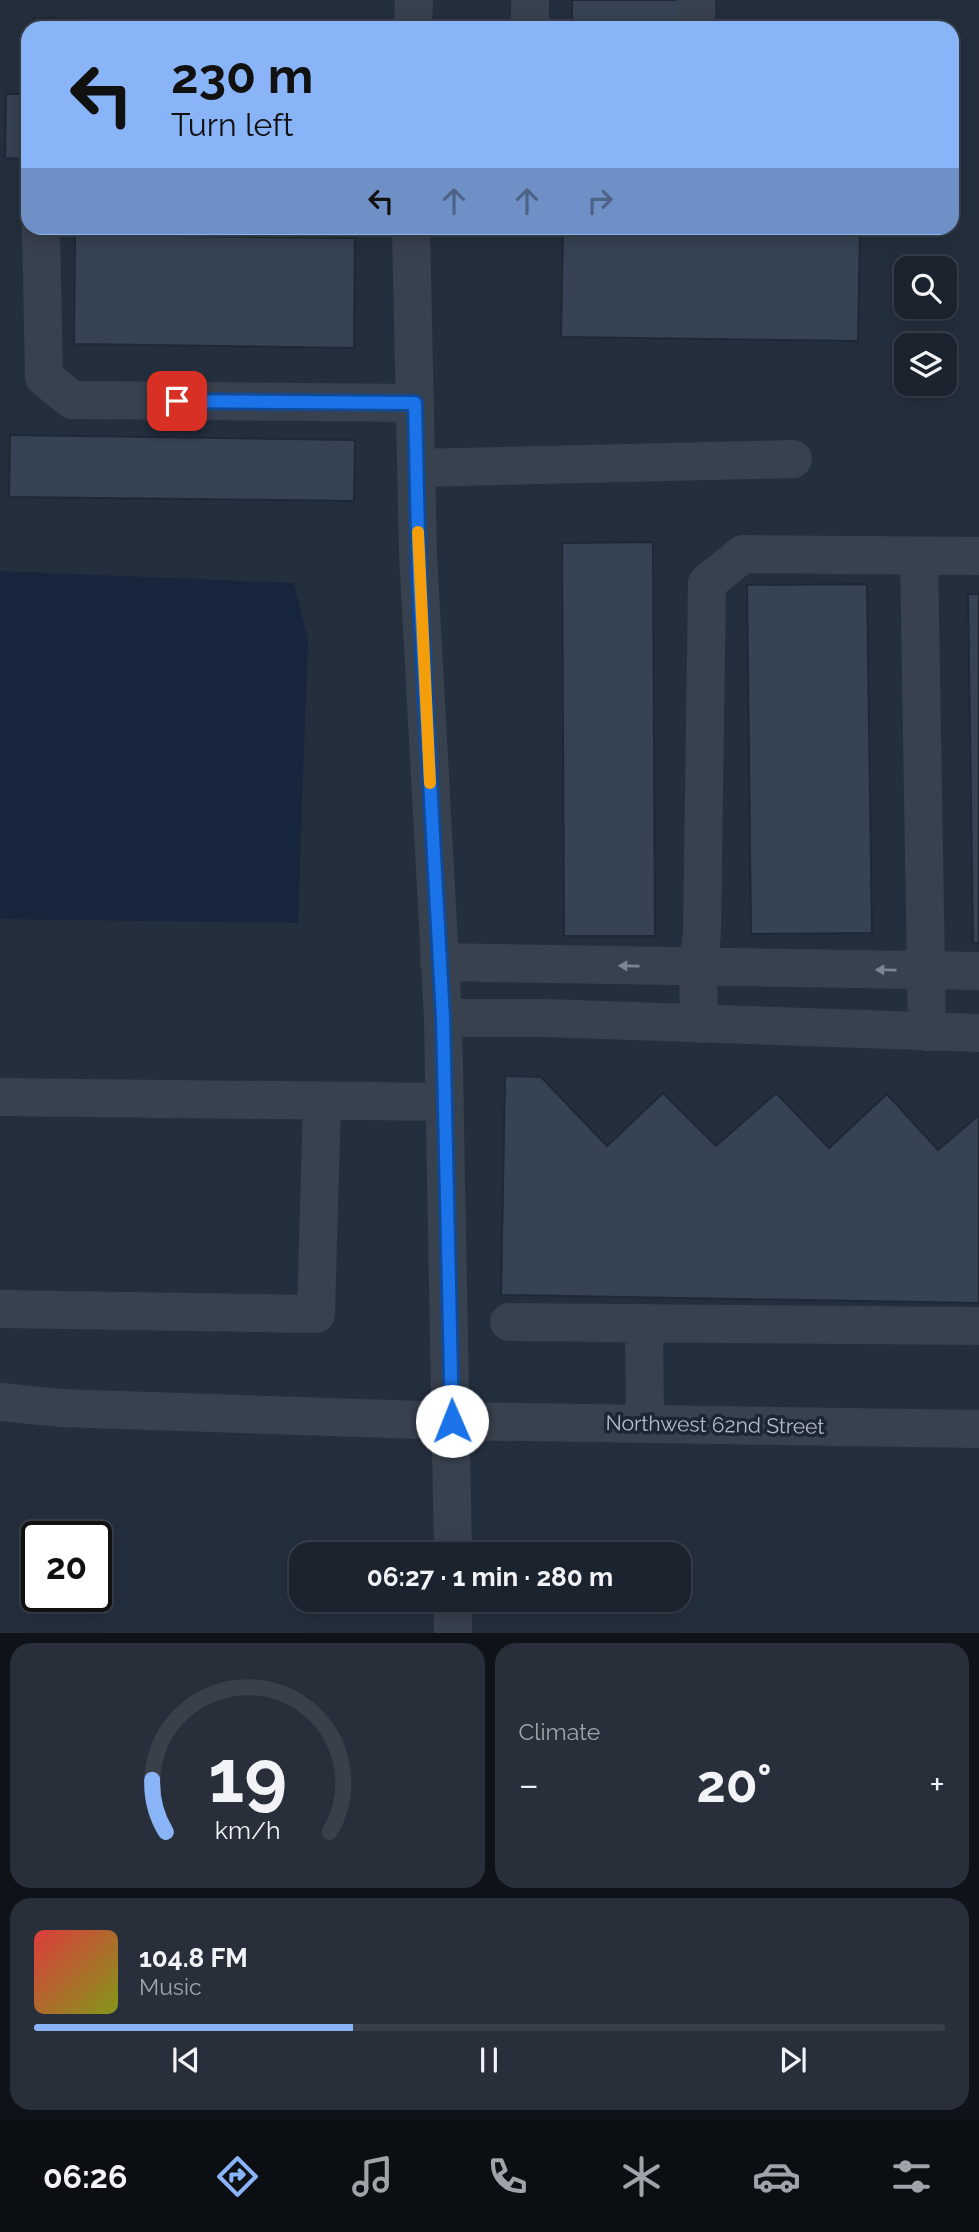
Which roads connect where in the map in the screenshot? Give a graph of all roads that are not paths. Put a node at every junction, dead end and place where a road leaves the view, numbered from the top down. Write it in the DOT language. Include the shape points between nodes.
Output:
graph roads {
  1 [pos="414,0"];
  2 [pos="530,0"];
  3 [pos="696,0"];
  4 [pos="413,21"];
  5 [pos="530,21"];
  6 [pos="696,21"];
  7 [pos="41,235"];
  8 [pos="411,235"];
  9 [pos="415,403"];
  10 [pos="793,459"];
  11 [pos="416,468"];
  12 [pos="919,556"];
  13 [pos="979,556"];
  14 [pos="439,962"];
  15 [pos="545,964"];
  16 [pos="698,967"];
  17 [pos="925,971"];
  18 [pos="979,971"];
  19 [pos="443,1018"];
  20 [pos="545,1018"];
  21 [pos="699,1024"];
  22 [pos="926,1032"];
  23 [pos="979,1033"];
  24 [pos="0,1097"];
  25 [pos="322,1101"];
  26 [pos="445,1102"];
  27 [pos="0,1309"];
  28 [pos="509,1322"];
  29 [pos="644,1322"];
  30 [pos="979,1326"];
  31 [pos="0,1402"];
  32 [pos="452,1421"];
  33 [pos="645,1424"];
  34 [pos="979,1429"];
  35 [pos="453,1542"];
  36 [pos="453,1612"];
  37 [pos="453,1633"];
  1 -- 4 [label="street"];
  2 -- 5 [label="street"];
  3 -- 6 [label="street"];
  7 -- 9 [label="street" via="44,377 72,400"];
  8 -- 9 [label="street"];
  9 -- 11 [label="street"];
  10 -- 11 [label="street"];
  11 -- 14 [label="street"];
  12 -- 13 [label="street"];
  12 -- 16 [label="street" via="743,554 707,583"];
  12 -- 17 [label="street"];
  14 -- 15 [label="street"];
  14 -- 19 [label="street"];
  16 -- 15 [label="street, one-way"];
  15 -- 20 [label="street"];
  17 -- 16 [label="street, one-way"];
  16 -- 21 [label="street"];
  17 -- 18 [label="street"];
  17 -- 22 [label="street"];
  19 -- 20 [label="street"];
  19 -- 26 [label="street"];
  20 -- 21 [label="street"];
  21 -- 22 [label="street"];
  22 -- 23 [label="street"];
  24 -- 25 [label="street"];
  25 -- 26 [label="street"];
  25 -- 27 [label="street" via="316,1314"];
  26 -- 32 [label="street"];
  28 -- 29 [label="street"];
  29 -- 30 [label="street"];
  29 -- 33 [label="street"];
  31 -- 32 [label="street, Northwest 62nd Street"];
  32 -- 33 [label="street, Northwest 62nd Street"];
  32 -- 35 [label="street"];
  33 -- 34 [label="street, Northwest 62nd Street"];
  36 -- 37 [label="street"];
}
